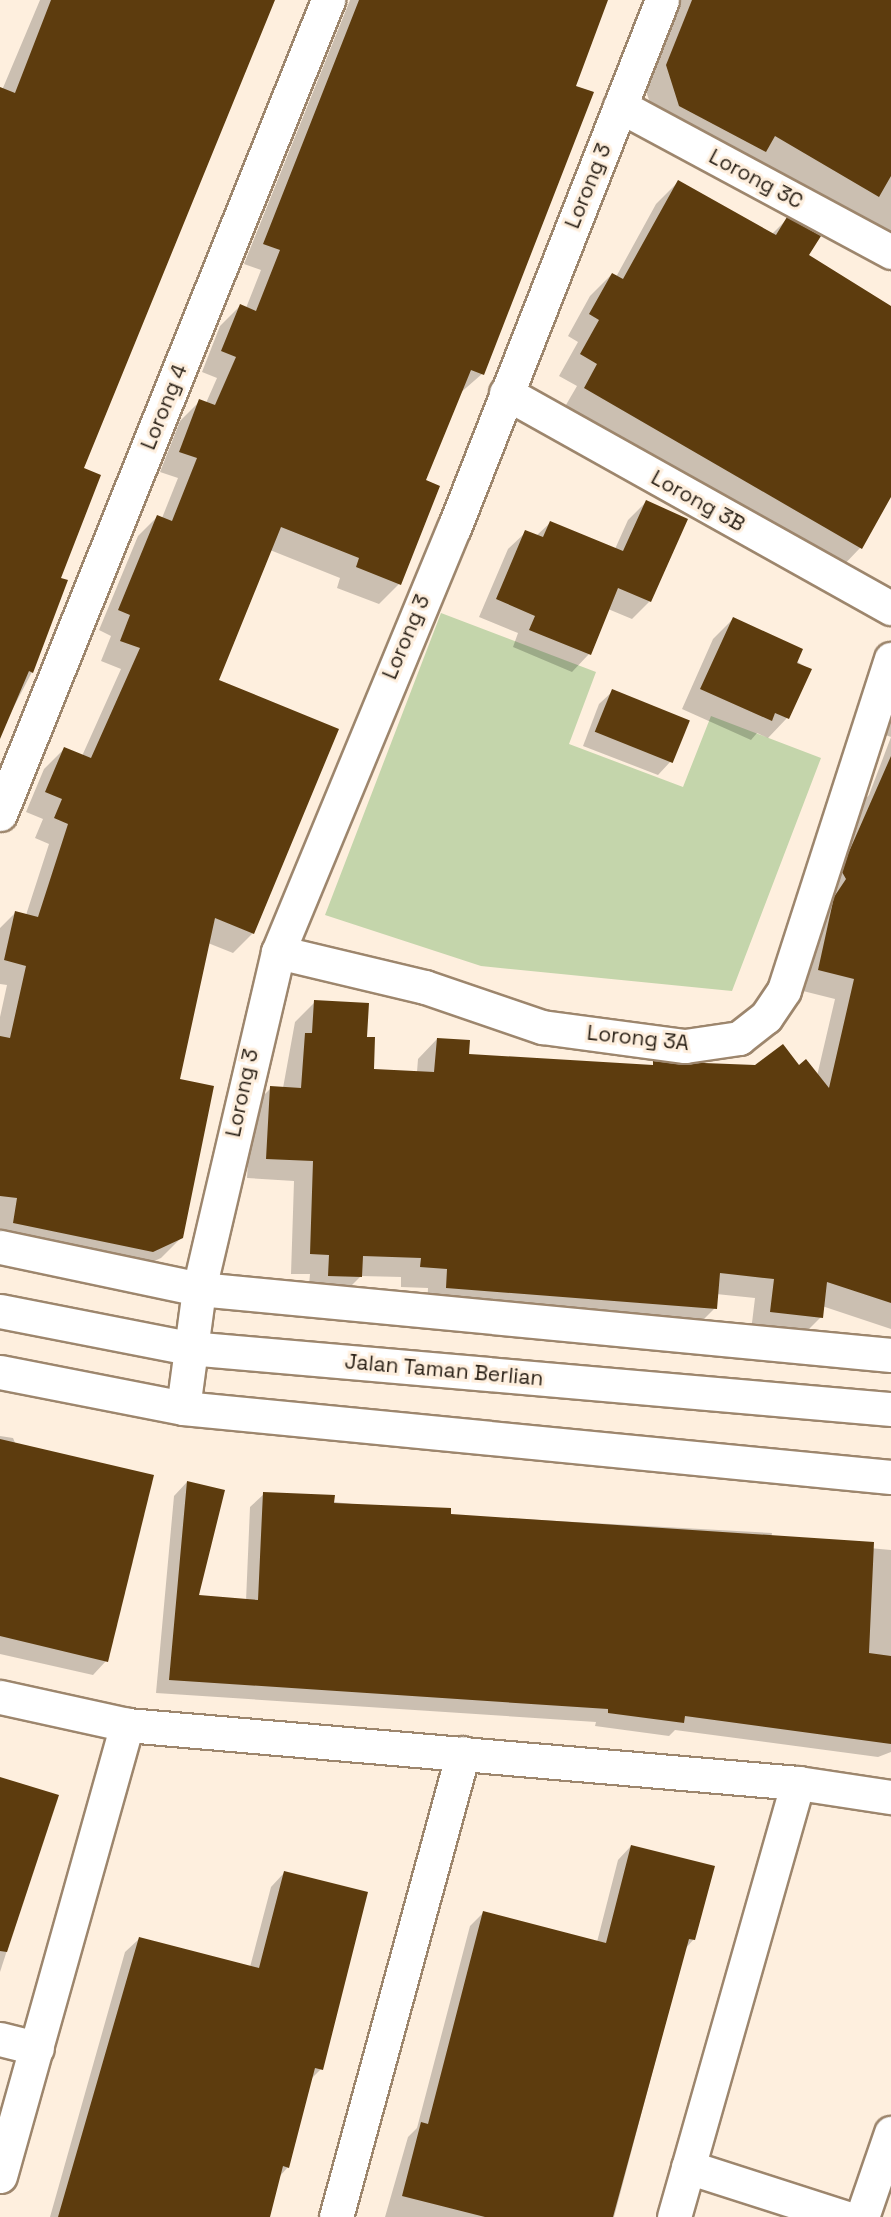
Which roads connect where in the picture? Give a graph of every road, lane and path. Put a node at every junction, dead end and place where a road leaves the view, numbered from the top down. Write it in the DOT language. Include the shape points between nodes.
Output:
graph roads {
  1 [pos="328,0"];
  2 [pos="662,0"];
  3 [pos="620,106"];
  4 [pos="891,252"];
  5 [pos="506,393"];
  6 [pos="891,608"];
  7 [pos="891,659"];
  8 [pos="0,814"];
  9 [pos="278,952"];
  10 [pos="0,1247"];
  11 [pos="199,1288"];
  12 [pos="0,1311"];
  13 [pos="189,1348"];
  14 [pos="891,1355"];
  15 [pos="0,1372"];
  16 [pos="183,1408"];
  17 [pos="891,1409"];
  18 [pos="891,1477"];
  19 [pos="0,1697"];
  20 [pos="126,1725"];
  21 [pos="462,1753"];
  22 [pos="798,1784"];
  23 [pos="891,1797"];
  24 [pos="0,2040"];
  25 [pos="37,2048"];
  26 [pos="891,2133"];
  27 [pos="688,2167"];
  28 [pos="0,2176"];
  29 [pos="336,2217"];
  30 [pos="674,2217"];
  31 [pos="844,2217"];
  32 [pos="862,2217"];
  1 -- 8 [label="street, Lorong 4"];
  2 -- 3 [label="street, Lorong 3"];
  3 -- 4 [label="street, Lorong 3C"];
  3 -- 5 [label="street, Lorong 3"];
  5 -- 6 [label="street, Lorong 3B"];
  5 -- 9 [label="street, Lorong 3"];
  7 -- 9 [label="street, Lorong 3A" via="784,990 766,1017 739,1038 685,1046 542,1027 425,987"];
  9 -- 11 [label="street, Lorong 3"];
  10 -- 11 [label="street"];
  11 -- 13 [label="street, Lorong 3"];
  11 -- 14 [label="street"];
  12 -- 13 [label="street, Jalan Taman Berlian"];
  13 -- 16 [label="street, Lorong 3"];
  13 -- 17 [label="street, Jalan Taman Berlian"];
  15 -- 16 [label="street"];
  16 -- 18 [label="street"];
  19 -- 20 [label="street"];
  20 -- 21 [label="street"];
  20 -- 25 [label="street"];
  21 -- 22 [label="street"];
  21 -- 29 [label="street"];
  22 -- 23 [label="street"];
  22 -- 27 [label="street"];
  24 -- 25 [label="street"];
  25 -- 28 [label="street"];
  26 -- 32 [label="street"];
  27 -- 30 [label="street"];
  27 -- 31 [label="street"];
}
